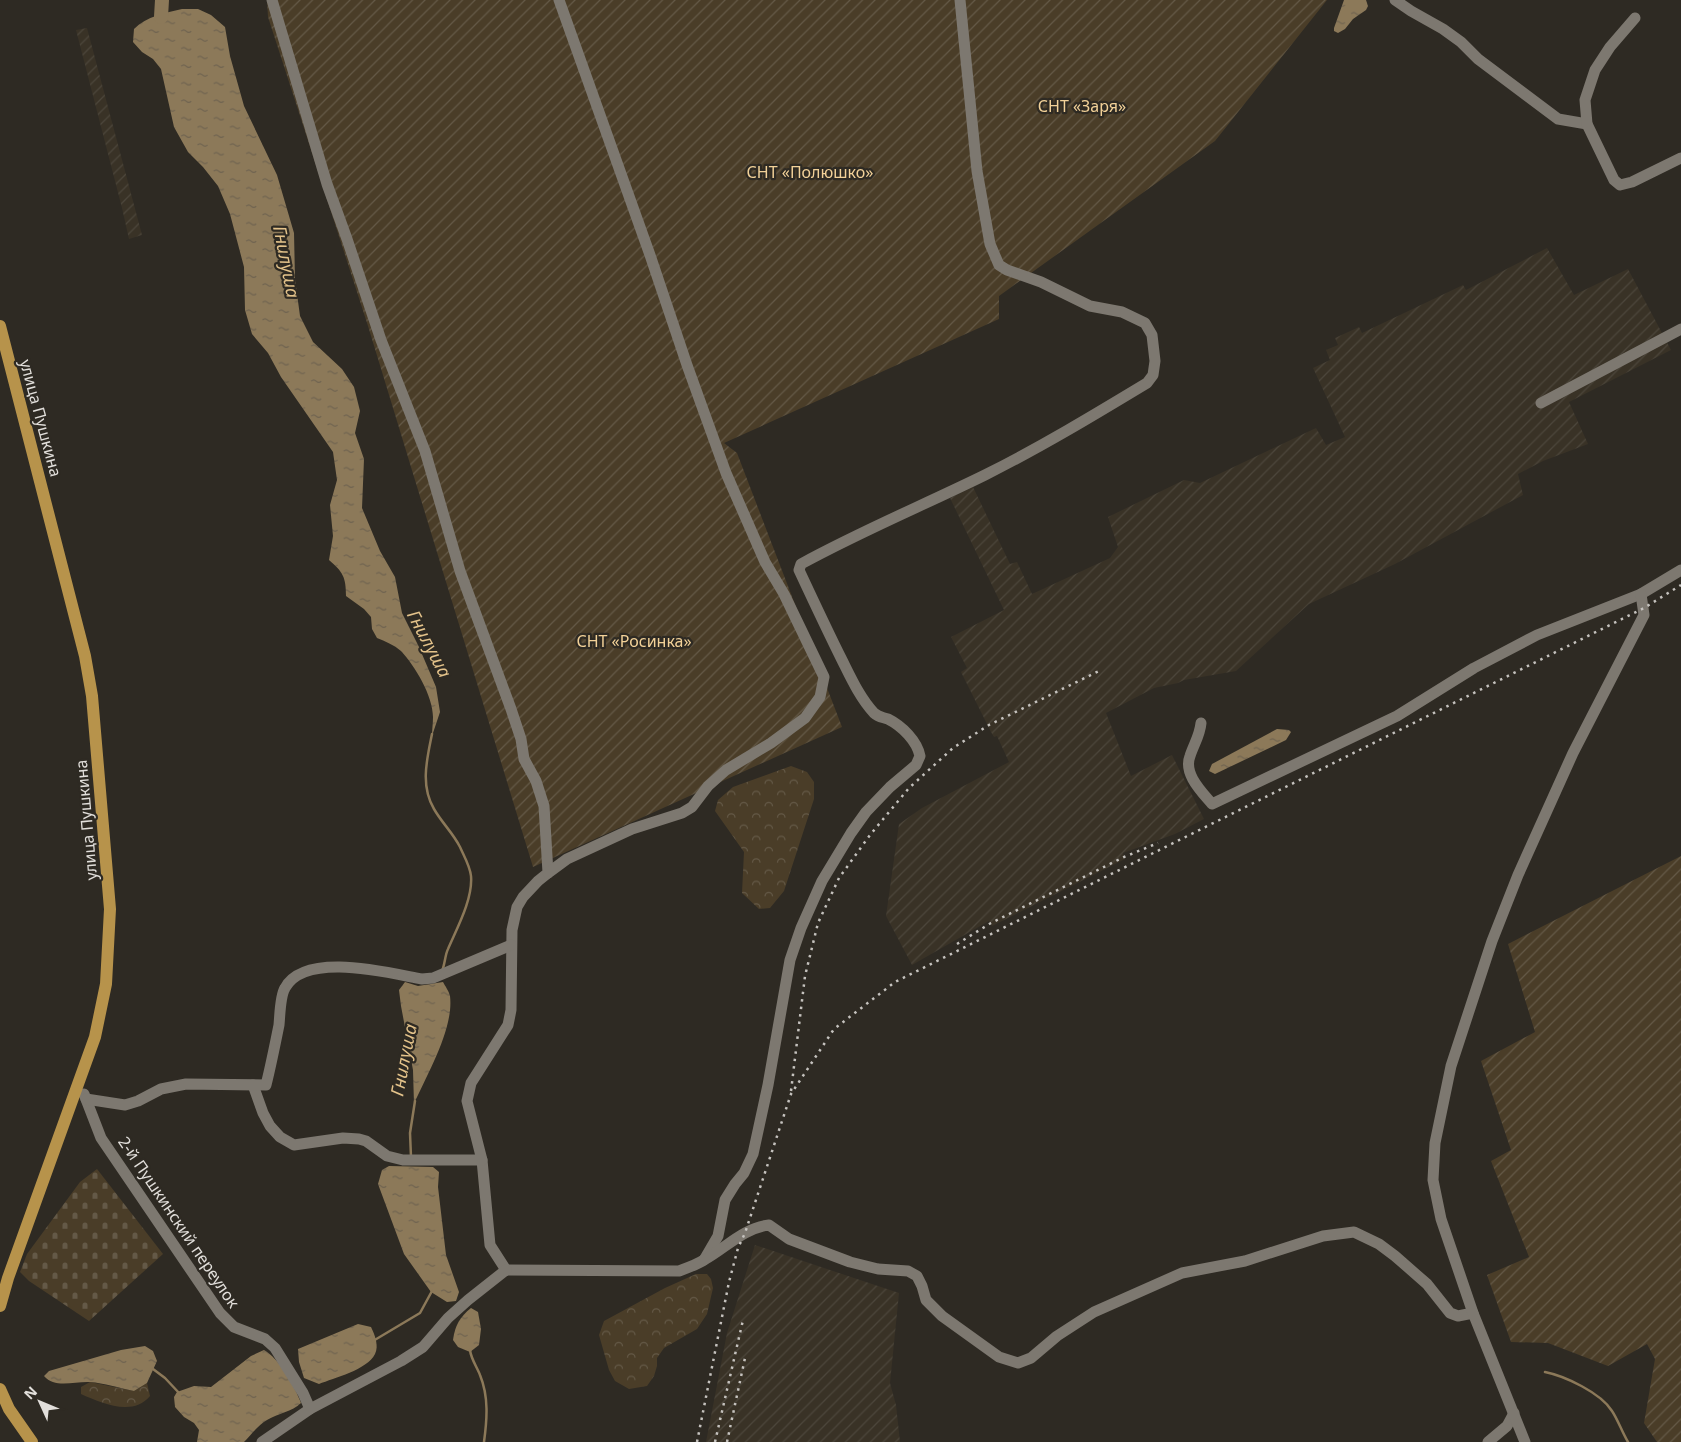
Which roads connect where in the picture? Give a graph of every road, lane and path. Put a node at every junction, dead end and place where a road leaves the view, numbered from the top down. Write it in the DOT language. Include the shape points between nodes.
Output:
graph roads {
  1 [pos="272,0"];
  2 [pos="559,0"];
  3 [pos="960,0"];
  4 [pos="1396,0"];
  5 [pos="1635,18"];
  6 [pos="1587,124"];
  7 [pos="1681,158"];
  8 [pos="0,326"];
  9 [pos="1681,329"];
  10 [pos="1541,403"];
  11 [pos="1681,570"];
  12 [pos="1641,594"];
  13 [pos="1202,723"];
  14 [pos="548,873"];
  15 [pos="511,946"];
  16 [pos="79,1080"];
  17 [pos="253,1085"];
  18 [pos="86,1099"];
  19 [pos="482,1160"];
  20 [pos="704,1260"];
  21 [pos="506,1270"];
  22 [pos="4,1277"];
  23 [pos="0,1306"];
  24 [pos="1473,1313"];
  25 [pos="0,1389"];
  26 [pos="310,1409"];
  27 [pos="1514,1413"];
  28 [pos="32,1442"];
  29 [pos="262,1442"];
  30 [pos="1488,1442"];
  31 [pos="1525,1442"];
  1 -- 14 [label="street" via="327,184 381,340 424,450 460,571 511,708 524,759 544,806"];
  2 -- 14 [label="street" via="726,473 765,562 824,676 820,697 805,718 726,770 692,807 632,829 567,859"];
  3 -- 20 [label="street" via="977,172 990,244 999,265 1090,306 1122,312 1145,323 1152,335 1153,375 1147,383 986,475 802,564 799,570 856,688 877,716 908,734 918,747 920,756 916,765 890,787 850,833 822,881 801,928 790,960 753,1154 725,1200 718,1236"];
  4 -- 6 [label="street" via="1461,42 1478,59 1558,119"];
  5 -- 6 [label="street" via="1595,70 1585,100"];
  6 -- 7 [label="street" via="1614,180 1620,185"];
  8 -- 16 [label="main road, улица Пушкина" via="72,602 92,696 110,909 109,941 106,984 95,1036"];
  9 -- 10 [label="street"];
  11 -- 12 [label="street"];
  12 -- 13 [label="street" via="1537,635 1474,668 1397,716 1212,804 1190,774 1188,758"];
  12 -- 24 [label="street" via="1644,614 1573,753 1492,941 1452,1066 1434,1142 1434,1180 1441,1219"];
  14 -- 15 [label="street" via="538,880 517,907"];
  15 -- 17 [label="street" via="433,978 350,967 314,968 298,973 284,988 266,1085"];
  15 -- 19 [label="street" via="508,1025 472,1083 467,1101"];
  16 -- 18 [label="street, 2-й Пушкинский переулок"];
  16 -- 22 [label="main road, улица Пушкина"];
  17 -- 18 [label="street" via="186,1084 161,1089 125,1105"];
  17 -- 19 [label="street" via="270,1126 294,1145 359,1139 387,1156 403,1160"];
  18 -- 26 [label="street, 2-й Пушкинский переулок" via="101,1138 220,1313 234,1327 265,1339 275,1348"];
  19 -- 21 [label="street" via="490,1245"];
  20 -- 21 [label="street" via="679,1271"];
  20 -- 24 [label="street" via="757,1226 769,1225 789,1239 850,1262 878,1269 908,1270 916,1276 926,1300 942,1316 999,1357 1018,1363 1031,1358 1056,1336 1094,1312 1182,1273 1245,1261 1323,1236 1354,1232 1395,1256 1427,1284 1450,1313 1458,1316"];
  21 -- 26 [label="street" via="401,1362"];
  22 -- 23 [label="main road, улица Пушкина"];
  24 -- 27 [label="street"];
  25 -- 28 [label="main road" via="9,1410"];
  26 -- 29 [label="street"];
  27 -- 30 [label="street" via="1507,1426"];
  27 -- 31 [label="street"];
}
